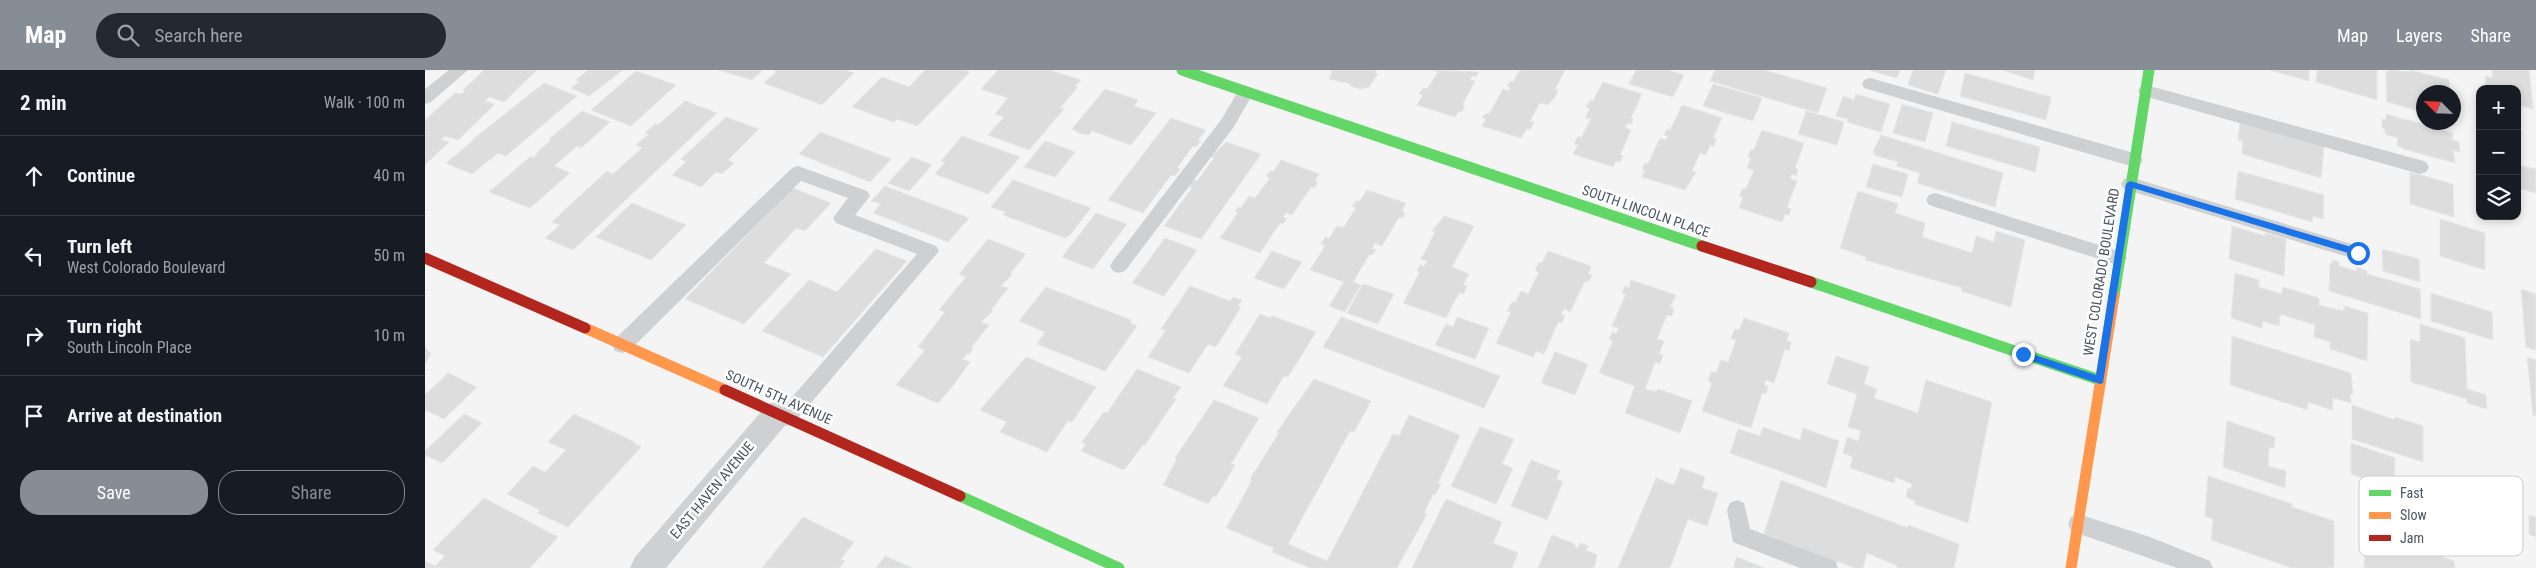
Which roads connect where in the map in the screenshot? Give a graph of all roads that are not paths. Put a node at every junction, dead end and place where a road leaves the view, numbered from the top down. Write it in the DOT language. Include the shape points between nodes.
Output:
graph roads {
  1 [pos="460,70"];
  2 [pos="1182,70"];
  3 [pos="2149,70"];
  4 [pos="1870,84"];
  5 [pos="2146,90"];
  6 [pos="1246,92"];
  7 [pos="425,98"];
  8 [pos="2133,160"];
  9 [pos="2421,167"];
  10 [pos="2130,184"];
  11 [pos="1935,200"];
  12 [pos="2358,253"];
  13 [pos="425,258"];
  14 [pos="2118,258"];
  15 [pos="1119,266"];
  16 [pos="622,344"];
  17 [pos="2100,380"];
  18 [pos="783,415"];
  19 [pos="1737,510"];
  20 [pos="2078,524"];
  21 [pos="646,568"];
  22 [pos="1119,568"];
  23 [pos="1827,568"];
  24 [pos="2071,568"];
  25 [pos="2202,568"];
  1 -- 7 [label="lane"];
  2 -- 6 [label="street, SOUTH LINCOLN PLACE"];
  3 -- 5 [label="street, WEST COLORADO BOULEVARD"];
  4 -- 8 [label="lane"];
  5 -- 8 [label="street, WEST COLORADO BOULEVARD"];
  5 -- 9 [label="lane"];
  6 -- 15 [label="lane" via="1227,124"];
  6 -- 17 [label="street, SOUTH LINCOLN PLACE"];
  8 -- 10 [label="street, WEST COLORADO BOULEVARD"];
  10 -- 12 [label="lane"];
  10 -- 14 [label="street, WEST COLORADO BOULEVARD"];
  11 -- 14 [label="lane"];
  13 -- 16 [label="street, SOUTH 5TH AVENUE"];
  14 -- 17 [label="street, WEST COLORADO BOULEVARD"];
  16 -- 18 [label="street, SOUTH 5TH AVENUE"];
  16 -- 18 [label="lane" via="798,173 861,196 842,218 930,251"];
  17 -- 20 [label="street, WEST COLORADO BOULEVARD"];
  18 -- 21 [label="street, EAST HAVEN AVENUE"];
  18 -- 22 [label="street, SOUTH 5TH AVENUE"];
  19 -- 23 [label="lane" via="1740,535"];
  20 -- 24 [label="street, WEST COLORADO BOULEVARD"];
  20 -- 25 [label="lane"];
}
